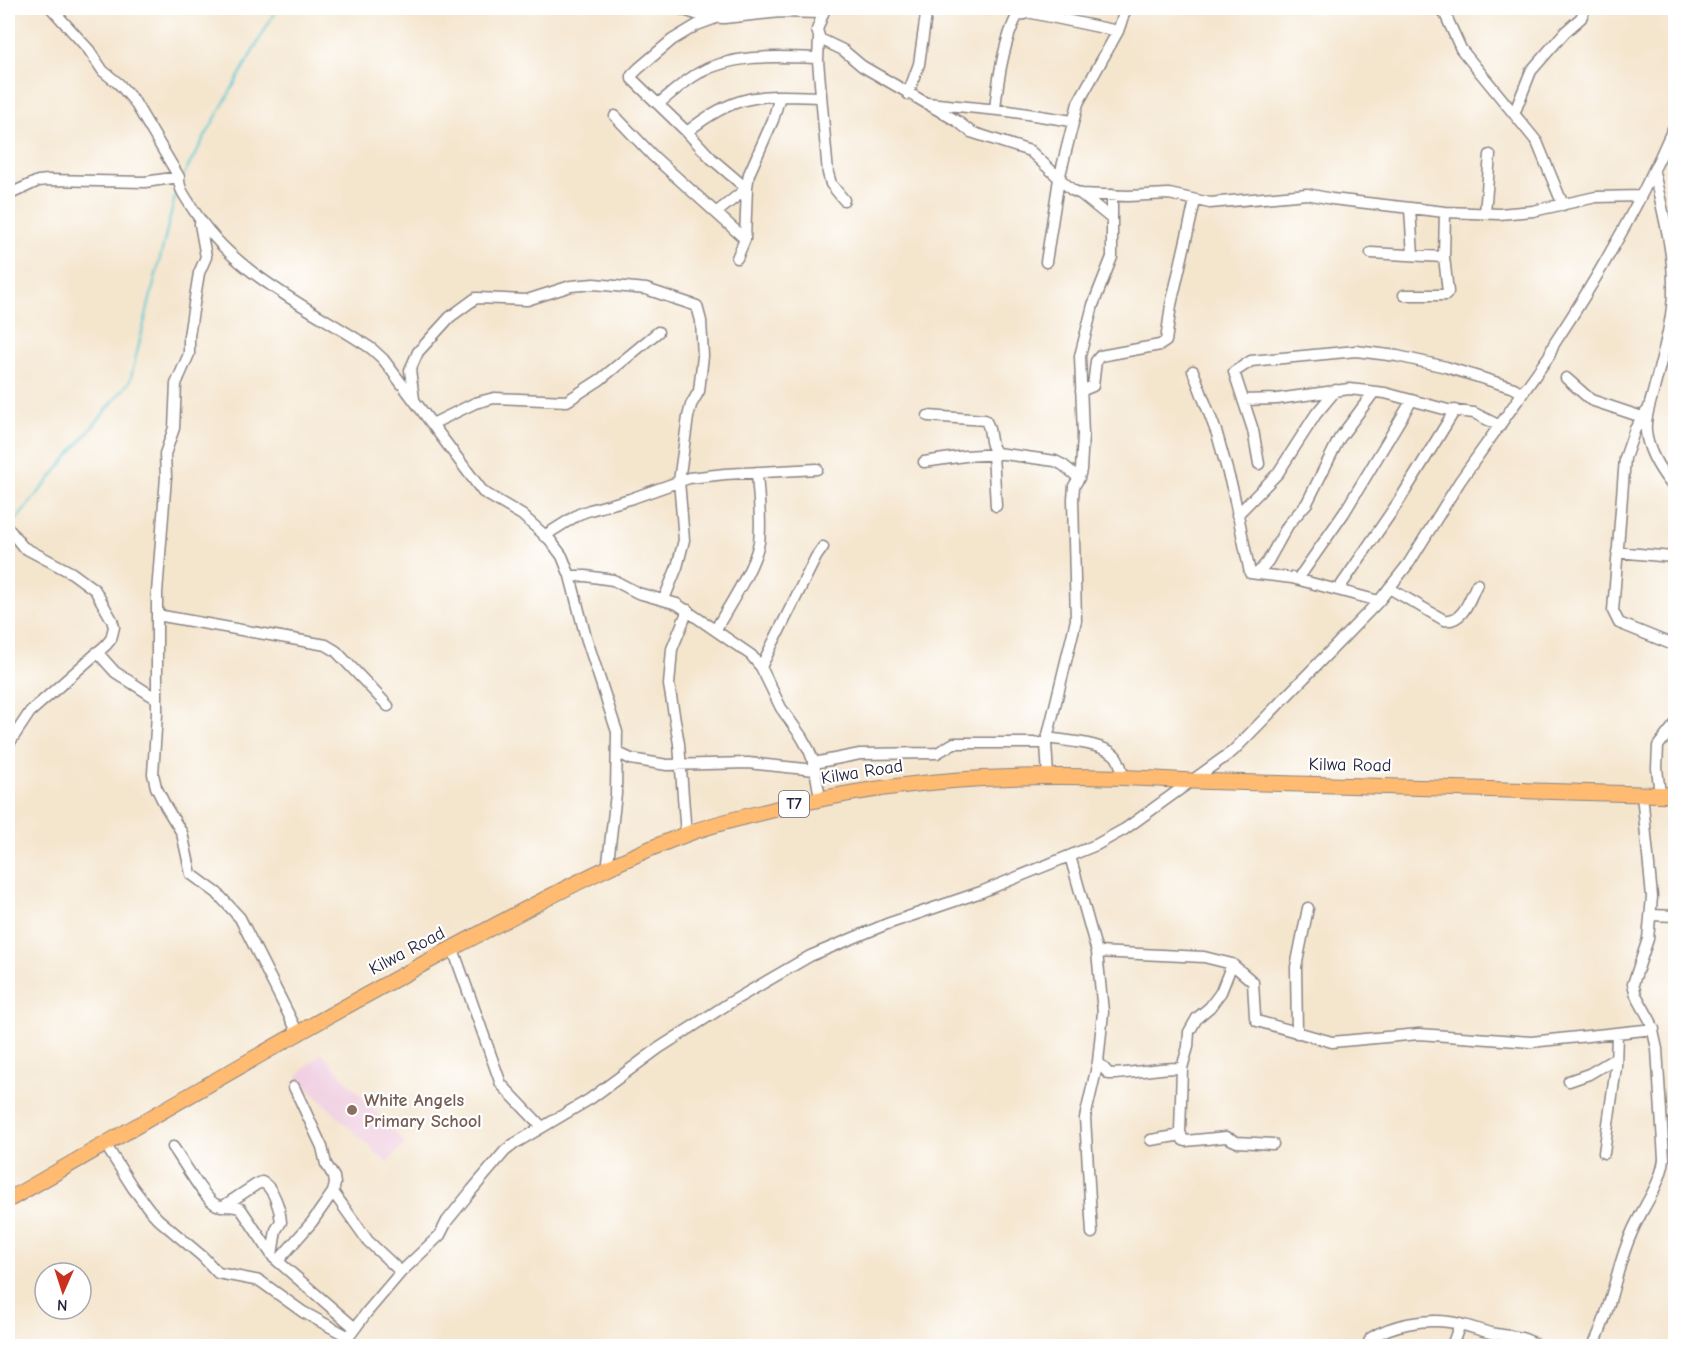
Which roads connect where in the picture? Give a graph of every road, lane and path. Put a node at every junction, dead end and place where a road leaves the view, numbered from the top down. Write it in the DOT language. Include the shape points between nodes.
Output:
graph roads {
  1 [pos="51,8"];
  2 [pos="678,8"];
  3 [pos="927,8"];
  4 [pos="1126,8"];
  5 [pos="1438,8"];
  6 [pos="1582,8"];
  7 [pos="824,10"];
  8 [pos="1030,10"];
  9 [pos="1446,13"];
  10 [pos="716,18"];
  11 [pos="1118,31"];
  12 [pos="819,37"];
  13 [pos="818,58"];
  14 [pos="908,94"];
  15 [pos="780,96"];
  16 [pos="821,97"];
  17 [pos="925,103"];
  18 [pos="658,104"];
  19 [pos="995,109"];
  20 [pos="1514,114"];
  21 [pos="615,116"];
  22 [pos="1072,121"];
  23 [pos="1676,122"];
  24 [pos="687,132"];
  25 [pos="1490,155"];
  26 [pos="1654,172"];
  27 [pos="179,177"];
  28 [pos="1059,179"];
  29 [pos="746,189"];
  30 [pos="1081,194"];
  31 [pos="8,195"];
  32 [pos="1112,195"];
  33 [pos="1641,196"];
  34 [pos="844,200"];
  35 [pos="1195,201"];
  36 [pos="1563,205"];
  37 [pos="1410,209"];
  38 [pos="717,212"];
  39 [pos="1445,212"];
  40 [pos="1485,213"];
  41 [pos="198,218"];
  42 [pos="1112,219"];
  43 [pos="745,239"];
  44 [pos="1371,253"];
  45 [pos="1413,255"];
  46 [pos="1444,256"];
  47 [pos="737,258"];
  48 [pos="1046,262"];
  49 [pos="1674,292"];
  50 [pos="1404,295"];
  51 [pos="658,332"];
  52 [pos="1192,371"];
  53 [pos="1566,378"];
  54 [pos="1336,390"];
  55 [pos="1081,391"];
  56 [pos="1374,392"];
  57 [pos="1522,393"];
  58 [pos="1243,400"];
  59 [pos="1412,400"];
  60 [pos="415,401"];
  61 [pos="1455,410"];
  62 [pos="1645,413"];
  63 [pos="928,416"];
  64 [pos="432,424"];
  65 [pos="1500,426"];
  66 [pos="996,454"];
  67 [pos="924,462"];
  68 [pos="1259,464"];
  69 [pos="817,469"];
  70 [pos="757,472"];
  71 [pos="1079,478"];
  72 [pos="679,481"];
  73 [pos="1676,490"];
  74 [pos="996,506"];
  75 [pos="1237,514"];
  76 [pos="8,528"];
  77 [pos="544,536"];
  78 [pos="823,547"];
  79 [pos="1617,552"];
  80 [pos="1676,562"];
  81 [pos="1257,574"];
  82 [pos="570,576"];
  83 [pos="1298,579"];
  84 [pos="1477,584"];
  85 [pos="1389,588"];
  86 [pos="1338,590"];
  87 [pos="664,599"];
  88 [pos="1379,601"];
  89 [pos="687,610"];
  90 [pos="157,615"];
  91 [pos="716,629"];
  92 [pos="1676,646"];
  93 [pos="97,652"];
  94 [pos="761,667"];
  95 [pos="157,699"];
  96 [pos="388,706"];
  97 [pos="1676,723"];
  98 [pos="1047,741"];
  99 [pos="8,746"];
  100 [pos="618,753"];
  101 [pos="681,765"];
  102 [pos="814,767"];
  103 [pos="1048,776"];
  104 [pos="1124,777"];
  105 [pos="1192,781"];
  106 [pos="1642,794"];
  107 [pos="1660,795"];
  108 [pos="1676,795"];
  109 [pos="820,798"];
  110 [pos="686,835"];
  111 [pos="1070,856"];
  112 [pos="610,866"];
  113 [pos="1308,908"];
  114 [pos="1651,915"];
  115 [pos="1676,916"];
  116 [pos="453,949"];
  117 [pos="1097,952"];
  118 [pos="1232,964"];
  119 [pos="1654,1029"];
  120 [pos="1297,1033"];
  121 [pos="1617,1033"];
  122 [pos="299,1035"];
  123 [pos="1616,1058"];
  124 [pos="1098,1062"];
  125 [pos="1182,1068"];
  126 [pos="1569,1081"];
  127 [pos="294,1087"];
  128 [pos="542,1127"];
  129 [pos="1180,1132"];
  130 [pos="1151,1140"];
  131 [pos="105,1144"];
  132 [pos="1273,1144"];
  133 [pos="173,1147"];
  134 [pos="1604,1153"];
  135 [pos="333,1192"];
  136 [pos="8,1200"];
  137 [pos="225,1205"];
  138 [pos="1092,1233"];
  139 [pos="275,1258"];
  140 [pos="401,1272"];
  141 [pos="1460,1324"];
  142 [pos="349,1337"];
  143 [pos="1367,1347"];
  144 [pos="1452,1347"];
  145 [pos="1540,1347"];
  146 [pos="1593,1347"];
  1 -- 27 [label="street" via="103,71 134,101"];
  2 -- 10 [label="street"];
  3 -- 14 [label="street" via="919,64"];
  4 -- 11 [label="street"];
  5 -- 9 [label="street"];
  6 -- 20 [label="street" via="1581,18 1531,71"];
  7 -- 10 [label="street"];
  7 -- 12 [label="street"];
  8 -- 11 [label="street"];
  8 -- 19 [label="street" via="1017,16 1013,24"];
  9 -- 20 [label="street" via="1461,49"];
  10 -- 18 [label="street" via="672,40 632,75 632,80"];
  11 -- 22 [label="street"];
  12 -- 13 [label="street"];
  12 -- 14 [label="street"];
  13 -- 16 [label="street"];
  13 -- 18 [label="street" via="773,56 720,65 696,74"];
  14 -- 17 [label="street"];
  15 -- 16 [label="street"];
  15 -- 24 [label="street" via="736,101"];
  15 -- 29 [label="street" via="753,161"];
  16 -- 34 [label="street" via="828,173 831,184"];
  17 -- 19 [label="street"];
  17 -- 28 [label="street" via="971,132 1030,151"];
  18 -- 24 [label="street"];
  19 -- 22 [label="street"];
  20 -- 36 [label="street" via="1542,151"];
  21 -- 38 [label="street" via="653,156"];
  22 -- 28 [label="street"];
  23 -- 26 [label="street"];
  24 -- 29 [label="street"];
  25 -- 40 [label="street"];
  26 -- 33 [label="street"];
  26 -- 49 [label="street"];
  27 -- 31 [label="street" via="145,182 48,180"];
  27 -- 41 [label="street" via="178,185"];
  28 -- 30 [label="street"];
  28 -- 48 [label="street"];
  29 -- 38 [label="street"];
  29 -- 43 [label="street"];
  30 -- 32 [label="street"];
  30 -- 42 [label="street"];
  32 -- 35 [label="street" via="1169,194"];
  32 -- 42 [label="street"];
  33 -- 36 [label="street" via="1596,197"];
  33 -- 57 [label="street" via="1614,250"];
  35 -- 37 [label="street" via="1221,203 1307,194"];
  35 -- 55 [label="street" via="1166,341 1100,356 1093,386"];
  36 -- 40 [label="street"];
  37 -- 39 [label="street"];
  37 -- 45 [label="street"];
  38 -- 43 [label="street"];
  39 -- 40 [label="street"];
  39 -- 46 [label="street"];
  41 -- 60 [label="street" via="219,244 253,274 372,349"];
  41 -- 90 [label="street" via="206,255 197,285 189,354 176,384 172,435 166,451"];
  42 -- 55 [label="street" via="1112,257 1093,305 1080,356"];
  43 -- 47 [label="street"];
  44 -- 45 [label="street"];
  45 -- 46 [label="street"];
  46 -- 50 [label="street" via="1446,295"];
  49 -- 62 [label="street"];
  51 -- 64 [label="street" via="601,379 567,401 487,400"];
  52 -- 75 [label="street" via="1217,435"];
  53 -- 62 [label="street" via="1591,400"];
  54 -- 56 [label="street"];
  54 -- 58 [label="street"];
  54 -- 75 [label="street" via="1278,473"];
  55 -- 71 [label="street" via="1083,435"];
  56 -- 59 [label="street"];
  56 -- 81 [label="street" via="1339,439 1307,503"];
  57 -- 58 [label="street" via="1446,367 1397,356 1345,351 1250,362 1234,372"];
  57 -- 65 [label="street"];
  58 -- 68 [label="street"];
  59 -- 61 [label="street"];
  59 -- 83 [label="street" via="1344,513"];
  60 -- 64 [label="street"];
  60 -- 72 [label="street" via="411,370 418,352 450,317 476,298 527,300 571,286 594,284 646,289 681,299 698,307 703,357 699,391 688,417"];
  61 -- 65 [label="street" via="1474,413"];
  61 -- 86 [label="street"];
  62 -- 73 [label="street" via="1648,445"];
  62 -- 79 [label="street" via="1625,458"];
  63 -- 66 [label="street" via="985,420"];
  64 -- 77 [label="street" via="483,492 522,515"];
  65 -- 85 [label="street"];
  66 -- 67 [label="street"];
  66 -- 71 [label="street" via="1055,461"];
  66 -- 74 [label="street"];
  69 -- 70 [label="street"];
  70 -- 72 [label="street"];
  70 -- 91 [label="street" via="757,547"];
  71 -- 98 [label="street" via="1073,499 1076,620"];
  72 -- 77 [label="street" via="579,514"];
  72 -- 87 [label="street" via="684,540"];
  75 -- 81 [label="street" via="1248,570"];
  76 -- 93 [label="street" via="23,547 95,590 114,629 111,639"];
  77 -- 82 [label="street" via="557,548"];
  78 -- 94 [label="street"];
  79 -- 80 [label="street" via="1672,557"];
  79 -- 92 [label="street" via="1613,611 1617,620"];
  81 -- 83 [label="street"];
  82 -- 87 [label="street" via="613,580"];
  82 -- 100 [label="street" via="617,732"];
  83 -- 86 [label="street"];
  84 -- 85 [label="street" via="1460,616 1451,621"];
  85 -- 88 [label="street"];
  86 -- 88 [label="street"];
  87 -- 89 [label="street"];
  88 -- 105 [label="street" via="1254,731"];
  89 -- 91 [label="street"];
  89 -- 101 [label="street" via="672,649 669,685"];
  90 -- 95 [label="street"];
  90 -- 96 [label="street" via="326,645"];
  91 -- 94 [label="street"];
  93 -- 95 [label="street" via="115,672"];
  93 -- 99 [label="street" via="24,718"];
  94 -- 102 [label="street" via="781,708 801,736"];
  95 -- 122 [label="street" via="153,774 156,787 182,833 190,873 226,900 240,918"];
  97 -- 107 [label="street" via="1658,746"];
  98 -- 102 [label="street" via="954,743 934,753 860,754"];
  98 -- 103 [label="street"];
  98 -- 104 [label="street" via="1094,745 1109,752 1117,757"];
  100 -- 101 [label="street" via="631,759"];
  100 -- 112 [label="street"];
  101 -- 102 [label="street" via="748,763"];
  101 -- 110 [label="street"];
  102 -- 109 [label="street"];
  103 -- 104 [label="highway, Kilwa Road / T7"];
  103 -- 109 [label="highway, Kilwa Road / T7" via="943,780"];
  104 -- 105 [label="highway, Kilwa Road / T7"];
  105 -- 106 [label="highway, Kilwa Road / T7"];
  105 -- 111 [label="street" via="1113,837"];
  106 -- 107 [label="highway, Kilwa Road / T7"];
  106 -- 114 [label="street"];
  107 -- 108 [label="highway, Kilwa Road / T7"];
  109 -- 110 [label="highway, Kilwa Road / T7"];
  110 -- 112 [label="highway, Kilwa Road / T7"];
  111 -- 117 [label="street"];
  111 -- 128 [label="street" via="810,956 731,1002 590,1099"];
  112 -- 116 [label="highway, Kilwa Road / T7"];
  113 -- 120 [label="street" via="1296,967"];
  114 -- 115 [label="street"];
  114 -- 119 [label="street" via="1648,939 1633,984"];
  116 -- 122 [label="highway, Kilwa Road / T7"];
  116 -- 128 [label="street" via="501,1084"];
  117 -- 118 [label="street" via="1195,955"];
  117 -- 124 [label="street" via="1103,1011"];
  118 -- 120 [label="street" via="1253,982 1257,1021"];
  118 -- 125 [label="street" via="1221,992 1191,1028"];
  119 -- 121 [label="street"];
  119 -- 146 [label="street" via="1663,1167 1631,1232 1611,1305"];
  120 -- 121 [label="street" via="1332,1042 1419,1034 1531,1042"];
  121 -- 123 [label="street"];
  122 -- 131 [label="highway, Kilwa Road / T7"];
  123 -- 126 [label="street"];
  123 -- 134 [label="street"];
  124 -- 125 [label="street" via="1109,1074"];
  124 -- 138 [label="street" via="1085,1118"];
  125 -- 129 [label="street"];
  127 -- 135 [label="street" via="334,1177"];
  128 -- 140 [label="street" via="505,1150 440,1235"];
  129 -- 130 [label="street"];
  129 -- 132 [label="street" via="1186,1141 1226,1137 1237,1142"];
  131 -- 136 [label="highway, Kilwa Road / T7"];
  131 -- 142 [label="street" via="158,1220 218,1272 260,1281 303,1312"];
  133 -- 137 [label="street" via="207,1196 216,1204"];
  135 -- 139 [label="street" via="312,1222"];
  135 -- 140 [label="street" via="368,1241"];
  137 -- 139 [label="street" via="241,1209"];
  137 -- 139 [label="street" via="257,1184 267,1184 281,1222 276,1230"];
  139 -- 142 [label="street"];
  140 -- 142 [label="street"];
  141 -- 143 [label="street" via="1407,1325 1374,1336"];
  141 -- 144 [label="street"];
  141 -- 145 [label="street" via="1519,1336"];
}
